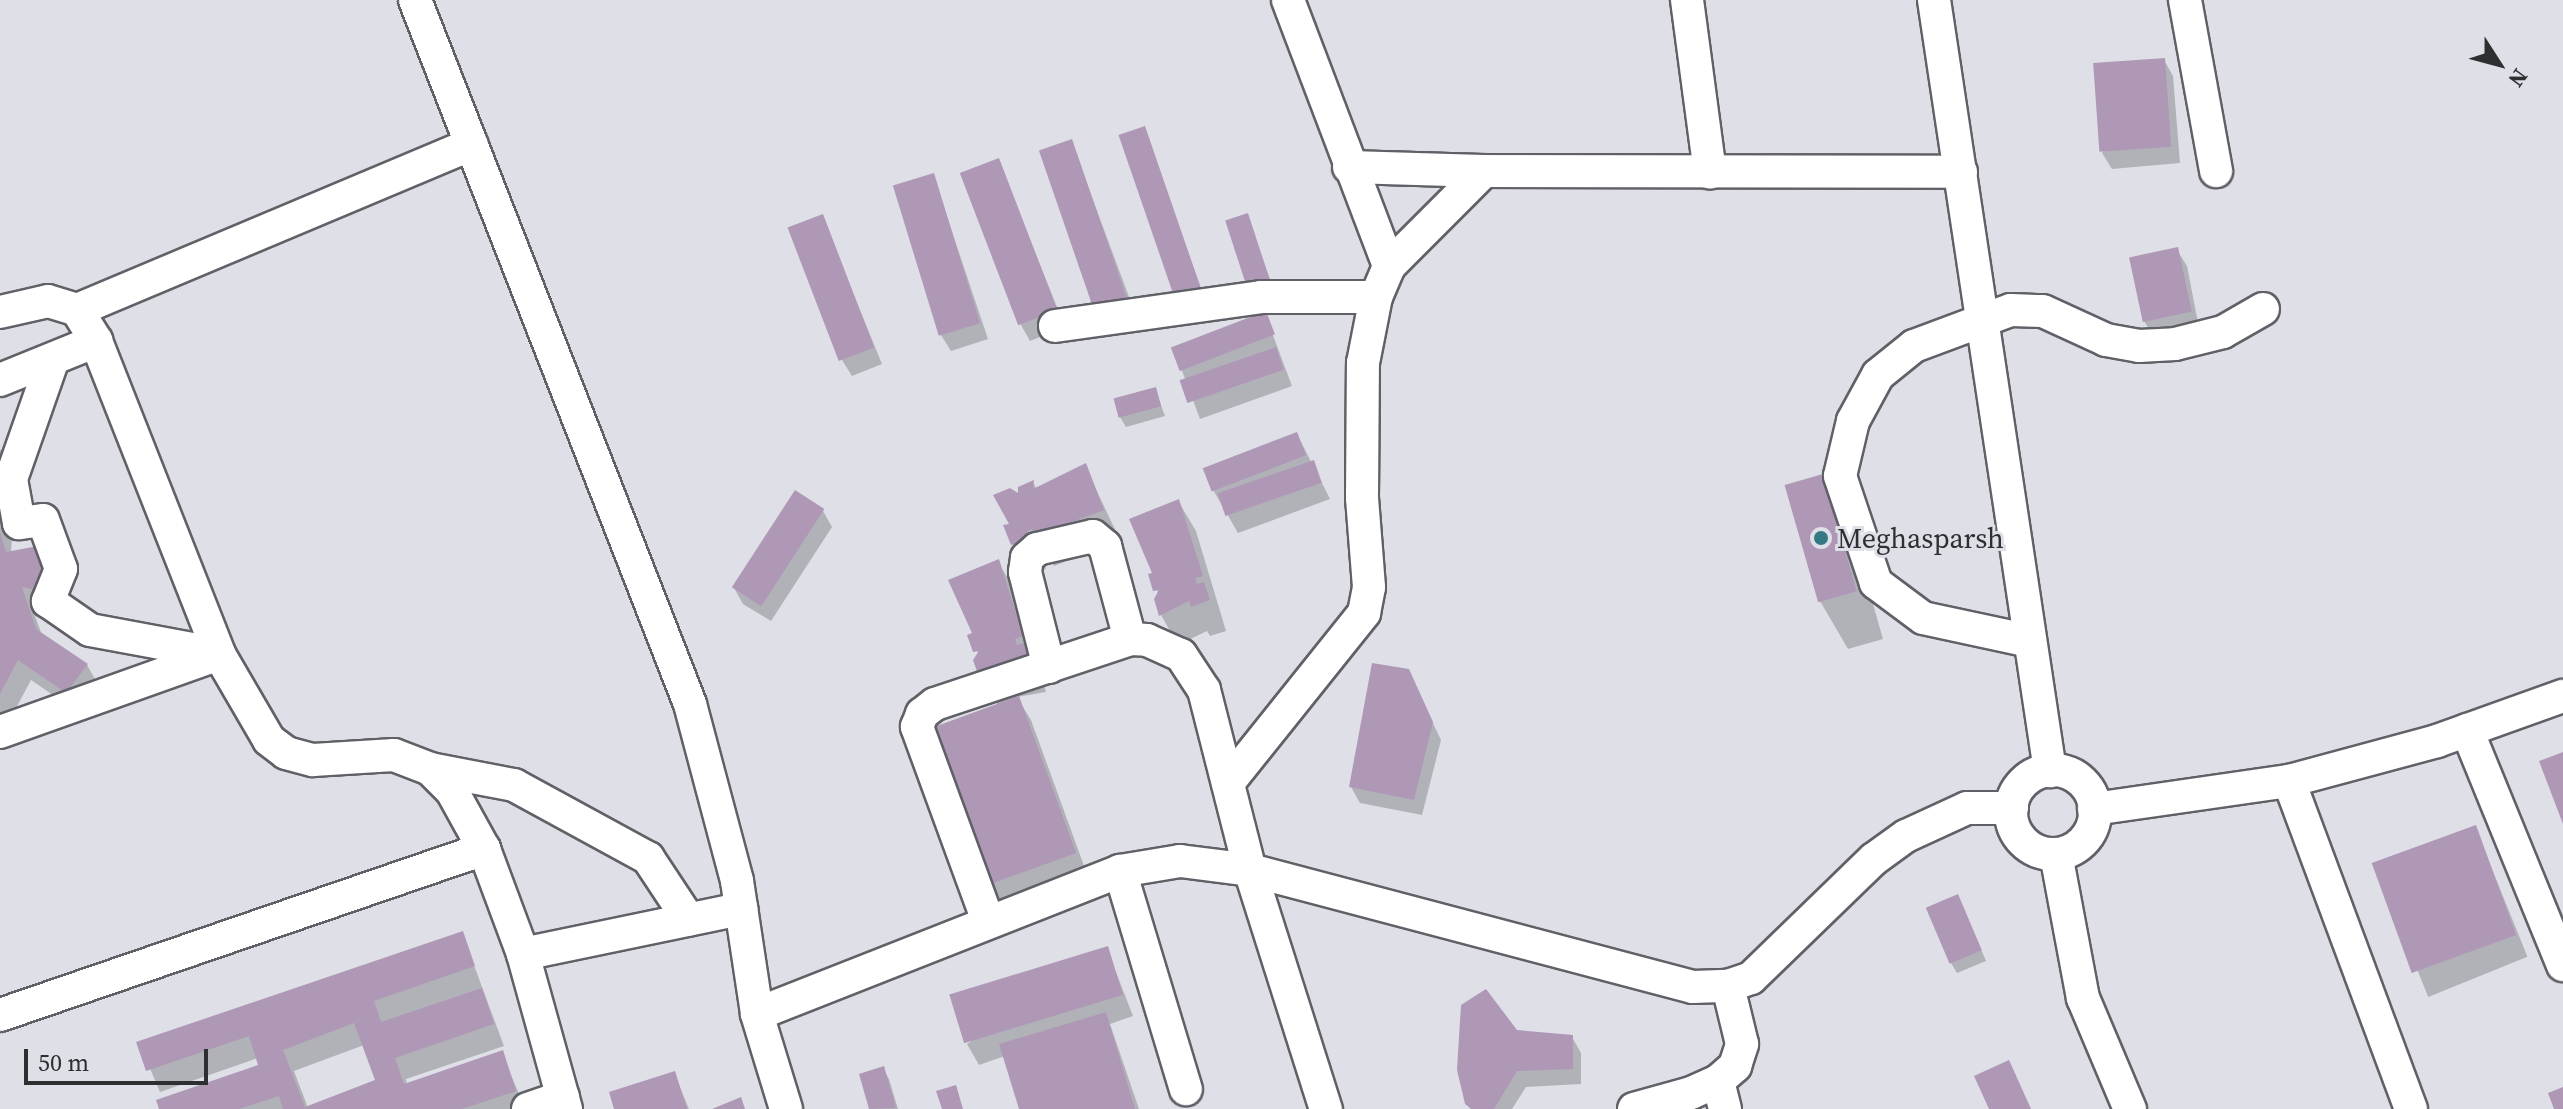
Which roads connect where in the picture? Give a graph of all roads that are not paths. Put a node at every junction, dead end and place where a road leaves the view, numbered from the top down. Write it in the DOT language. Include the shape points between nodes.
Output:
graph roads {
  1 [pos="415,0"];
  2 [pos="1288,0"];
  3 [pos="1687,0"];
  4 [pos="1934,0"];
  5 [pos="2185,0"];
  6 [pos="472,144"];
  7 [pos="1349,167"];
  8 [pos="1484,171"];
  9 [pos="2216,171"];
  10 [pos="1710,172"];
  11 [pos="1961,172"];
  12 [pos="1389,266"];
  13 [pos="1376,297"];
  14 [pos="2263,309"];
  15 [pos="77,310"];
  16 [pos="0,312"];
  17 [pos="1983,322"];
  18 [pos="1055,326"];
  19 [pos="96,341"];
  20 [pos="53,359"];
  21 [pos="0,380"];
  22 [pos="1130,639"];
  23 [pos="2030,641"];
  24 [pos="219,654"];
  25 [pos="1049,667"];
  26 [pos="2563,696"];
  27 [pos="2467,730"];
  28 [pos="0,732"];
  29 [pos="430,769"];
  30 [pos="2050,771"];
  31 [pos="2289,781"];
  32 [pos="1228,783"];
  33 [pos="2012,808"];
  34 [pos="2094,809"];
  35 [pos="484,849"];
  36 [pos="2056,854"];
  37 [pos="1250,870"];
  38 [pos="1120,871"];
  39 [pos="741,909"];
  40 [pos="689,920"];
  41 [pos="988,921"];
  42 [pos="523,954"];
  43 [pos="2563,965"];
  44 [pos="1728,986"];
  45 [pos="757,1014"];
  46 [pos="0,1015"];
  47 [pos="1186,1089"];
  48 [pos="1722,1095"];
  49 [pos="564,1103"];
  50 [pos="528,1109"];
  51 [pos="786,1109"];
  52 [pos="1326,1109"];
  53 [pos="1634,1109"];
  54 [pos="2130,1109"];
  55 [pos="2411,1109"];
  1 -- 6 [label="lane"];
  2 -- 7 [label="lane"];
  3 -- 10 [label="lane"];
  4 -- 11 [label="lane"];
  5 -- 9 [label="lane"];
  6 -- 15 [label="lane"];
  6 -- 39 [label="lane" via="690,704"];
  7 -- 8 [label="lane"];
  7 -- 12 [label="lane"];
  8 -- 10 [label="lane"];
  8 -- 12 [label="lane"];
  10 -- 11 [label="lane"];
  11 -- 17 [label="lane"];
  12 -- 13 [label="lane"];
  13 -- 18 [label="lane" via="1261,297"];
  13 -- 32 [label="lane" via="1363,363 1362,498 1369,587 1364,613"];
  14 -- 17 [label="lane" via="2223,332 2139,346 2106,340 2043,311 2011,310"];
  15 -- 16 [label="lane" via="48,301"];
  15 -- 19 [label="lane"];
  17 -- 23 [label="lane"];
  17 -- 23 [label="lane" via="1914,346 1878,375 1853,421 1840,476 1876,583 1923,618"];
  19 -- 20 [label="lane"];
  19 -- 24 [label="lane"];
  20 -- 21 [label="lane"];
  20 -- 24 [label="lane" via="11,479 19,523 43,520 61,569 48,601 90,630"];
  22 -- 25 [label="lane"];
  22 -- 25 [label="lane" via="1105,546 1093,536 1037,549 1027,558 1025,572"];
  22 -- 32 [label="lane" via="1162,645 1195,670"];
  23 -- 30 [label="lane"];
  24 -- 28 [label="lane"];
  24 -- 29 [label="lane" via="269,740 286,753 313,760 394,755"];
  25 -- 41 [label="lane" via="935,704 917,727"];
  26 -- 27 [label="lane"];
  27 -- 31 [label="lane"];
  27 -- 43 [label="lane"];
  29 -- 35 [label="lane" via="452,791"];
  29 -- 40 [label="lane" via="514,785 648,858"];
  30 -- 33 [label="lane" via="2027,780"];
  30 -- 34 [label="lane" via="2080,780"];
  31 -- 34 [label="lane"];
  31 -- 55 [label="lane"];
  32 -- 37 [label="lane"];
  33 -- 36 [label="lane" via="2016,832 2026,844"];
  33 -- 44 [label="lane" via="1967,808 1906,836 1874,859 1751,978"];
  34 -- 36 [label="lane" via="2084,839"];
  35 -- 42 [label="lane"];
  35 -- 46 [label="lane"];
  36 -- 54 [label="lane" via="2083,998"];
  37 -- 38 [label="lane" via="1180,861"];
  37 -- 44 [label="lane" via="1693,987"];
  37 -- 52 [label="lane"];
  38 -- 41 [label="lane"];
  38 -- 47 [label="lane"];
  39 -- 40 [label="lane"];
  39 -- 45 [label="lane"];
  40 -- 42 [label="lane"];
  41 -- 45 [label="lane"];
  42 -- 49 [label="lane"];
  44 -- 48 [label="lane" via="1742,1044"];
  45 -- 51 [label="lane"];
  48 -- 53 [label="lane"];
  49 -- 50 [label="lane"];
}
